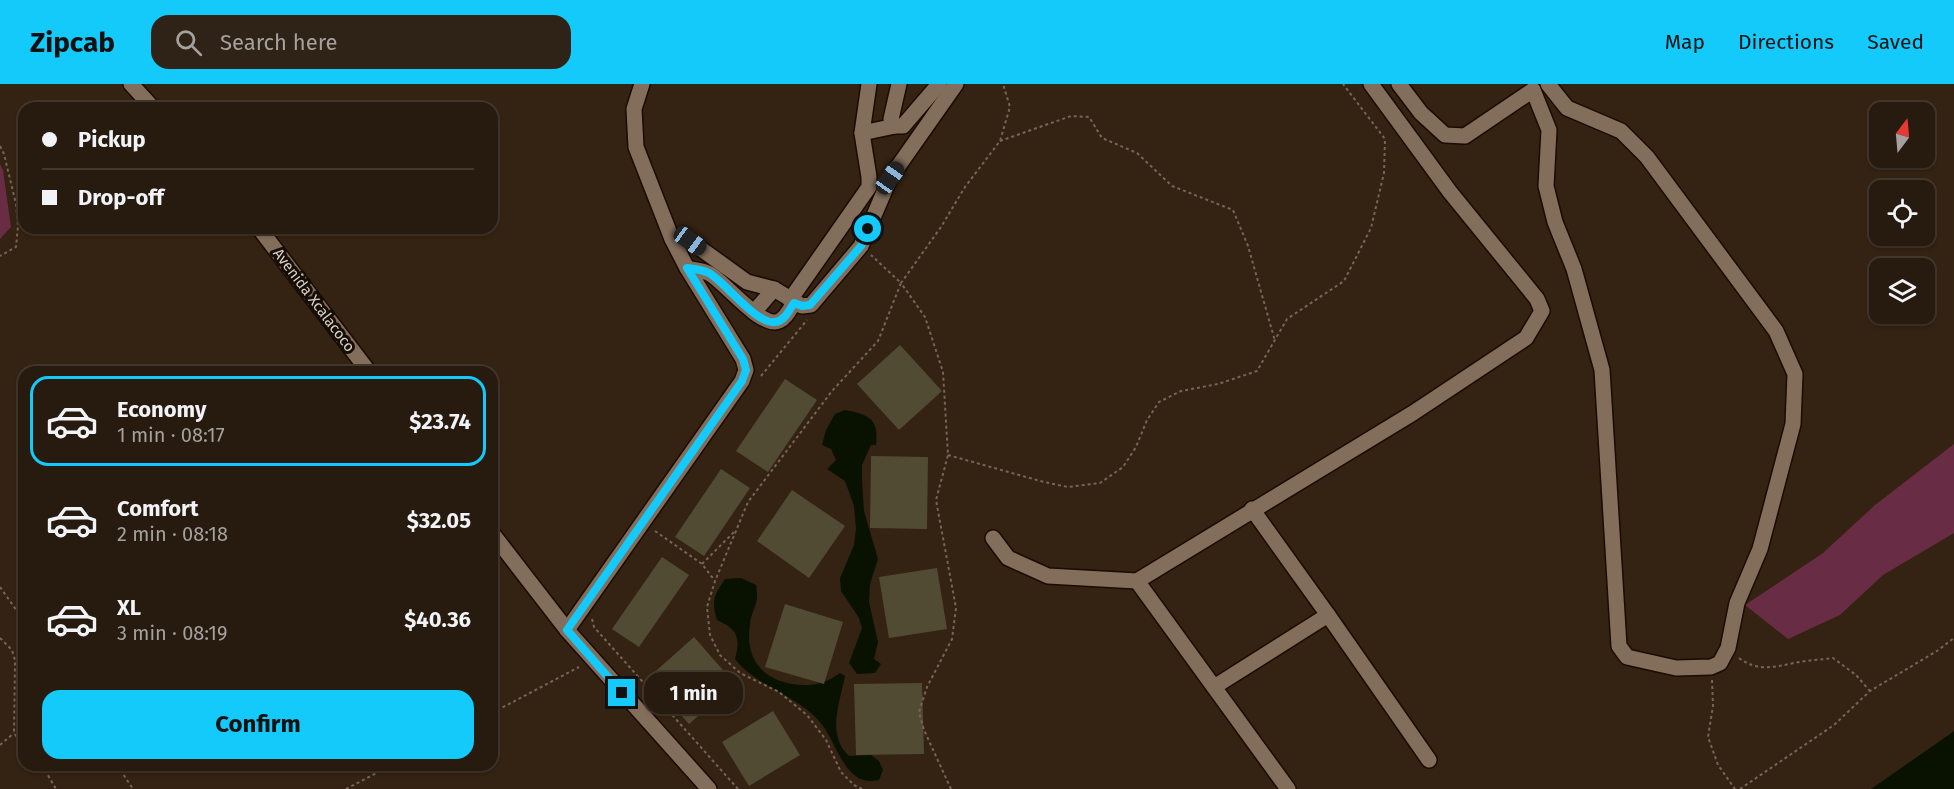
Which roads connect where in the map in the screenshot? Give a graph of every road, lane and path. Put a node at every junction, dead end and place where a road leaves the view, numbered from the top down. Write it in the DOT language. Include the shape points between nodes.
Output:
graph roads {
  1 [pos="131,84"];
  2 [pos="642,84"];
  3 [pos="870,84"];
  4 [pos="899,84"];
  5 [pos="939,84"];
  6 [pos="957,84"];
  7 [pos="1003,84"];
  8 [pos="1343,84"];
  9 [pos="1371,84"];
  10 [pos="1399,84"];
  11 [pos="1541,86"];
  12 [pos="148,102"];
  13 [pos="895,126"];
  14 [pos="862,133"];
  15 [pos="1000,141"];
  16 [pos="0,146"];
  17 [pos="264,234"];
  18 [pos="672,239"];
  19 [pos="865,249"];
  20 [pos="0,255"];
  21 [pos="687,268"];
  22 [pos="901,282"];
  23 [pos="774,289"];
  24 [pos="792,302"];
  25 [pos="754,312"];
  26 [pos="807,320"];
  27 [pos="1275,341"];
  28 [pos="364,366"];
  29 [pos="756,381"];
  30 [pos="948,455"];
  31 [pos="1252,509"];
  32 [pos="652,529"];
  33 [pos="736,530"];
  34 [pos="993,538"];
  35 [pos="498,541"];
  36 [pos="702,564"];
  37 [pos="715,581"];
  38 [pos="1137,581"];
  39 [pos="0,586"];
  40 [pos="595,611"];
  41 [pos="18,612"];
  42 [pos="1328,615"];
  43 [pos="567,630"];
  44 [pos="0,638"];
  45 [pos="1954,638"];
  46 [pos="1728,648"];
  47 [pos="592,660"];
  48 [pos="1711,667"];
  49 [pos="1214,687"];
  50 [pos="1870,691"];
  51 [pos="498,710"];
  52 [pos="14,733"];
  53 [pos="18,739"];
  54 [pos="0,745"];
  55 [pos="1429,760"];
  56 [pos="46,771"];
  57 [pos="121,771"];
  58 [pos="380,771"];
  59 [pos="56,789"];
  60 [pos="133,789"];
  61 [pos="346,789"];
  62 [pos="710,789"];
  63 [pos="738,789"];
  64 [pos="862,789"];
  65 [pos="951,789"];
  66 [pos="1288,789"];
  67 [pos="1737,789"];
  1 -- 12 [label="street"];
  2 -- 18 [label="street" via="634,109 636,147"];
  3 -- 14 [label="street"];
  4 -- 13 [label="street" via="891,119"];
  5 -- 13 [label="street" via="903,126"];
  6 -- 24 [label="street" via="890,178 861,246 810,305"];
  7 -- 15 [label="path" via="1010,107"];
  8 -- 27 [label="path" via="1385,139 1384,173 1371,228 1344,281 1287,319"];
  9 -- 31 [label="street" via="1450,192 1537,299 1542,311 1526,338 1413,413"];
  10 -- 11 [label="street" via="1421,113 1445,135 1465,136"];
  11 -- 46 [label="street" via="1567,108 1621,130 1647,157 1776,331 1795,374 1793,424 1760,549 1737,603"];
  11 -- 48 [label="street" via="1549,130 1546,186 1602,370 1619,646 1627,657 1676,668"];
  13 -- 14 [label="street"];
  14 -- 24 [label="street" via="869,187"];
  15 -- 22 [label="path"];
  15 -- 27 [label="path" via="1071,116 1089,117 1102,138 1137,153 1172,186 1233,210 1248,246"];
  16 -- 20 [label="path" via="18,226 16,247"];
  17 -- 28 [label="street, Avenida Xcalacoco"];
  18 -- 21 [label="street"];
  18 -- 23 [label="street" via="690,241 747,282"];
  19 -- 22 [label="path"];
  21 -- 25 [label="street" via="708,273"];
  21 -- 43 [label="street" via="746,370"];
  22 -- 30 [label="path" via="925,317 943,372"];
  22 -- 33 [label="path" via="878,341 790,445 748,502"];
  23 -- 24 [label="street"];
  23 -- 25 [label="street"];
  24 -- 25 [label="street" via="785,318 777,322 769,322"];
  26 -- 29 [label="path"];
  27 -- 30 [label="path" via="1257,371 1159,402 1123,467 1100,483 1060,485"];
  30 -- 65 [label="path" via="936,500 956,608 952,639 919,711"];
  31 -- 38 [label="street"];
  31 -- 42 [label="street"];
  32 -- 36 [label="path"];
  33 -- 36 [label="path"];
  33 -- 37 [label="path"];
  34 -- 38 [label="street" via="1008,558 1048,576"];
  35 -- 43 [label="street"];
  36 -- 37 [label="path"];
  37 -- 64 [label="path" via="707,607 710,635 720,655 740,673 780,693 807,715 826,740 841,772"];
  38 -- 49 [label="street"];
  39 -- 41 [label="path"];
  40 -- 63 [label="path" via="591,618 594,627"];
  42 -- 49 [label="street"];
  42 -- 55 [label="street"];
  43 -- 47 [label="street"];
  44 -- 52 [label="path" via="12,650 15,660"];
  45 -- 50 [label="path"];
  46 -- 48 [label="street" via="1720,663"];
  46 -- 50 [label="path" via="1746,663 1773,669 1833,658"];
  47 -- 51 [label="path"];
  47 -- 62 [label="street"];
  48 -- 67 [label="path" via="1713,706 1708,738 1718,765"];
  49 -- 66 [label="street"];
  50 -- 67 [label="path" via="1834,725"];
  52 -- 53 [label="path"];
  52 -- 54 [label="path"];
  56 -- 59 [label="path"];
  57 -- 60 [label="path"];
  58 -- 61 [label="path"];
}
